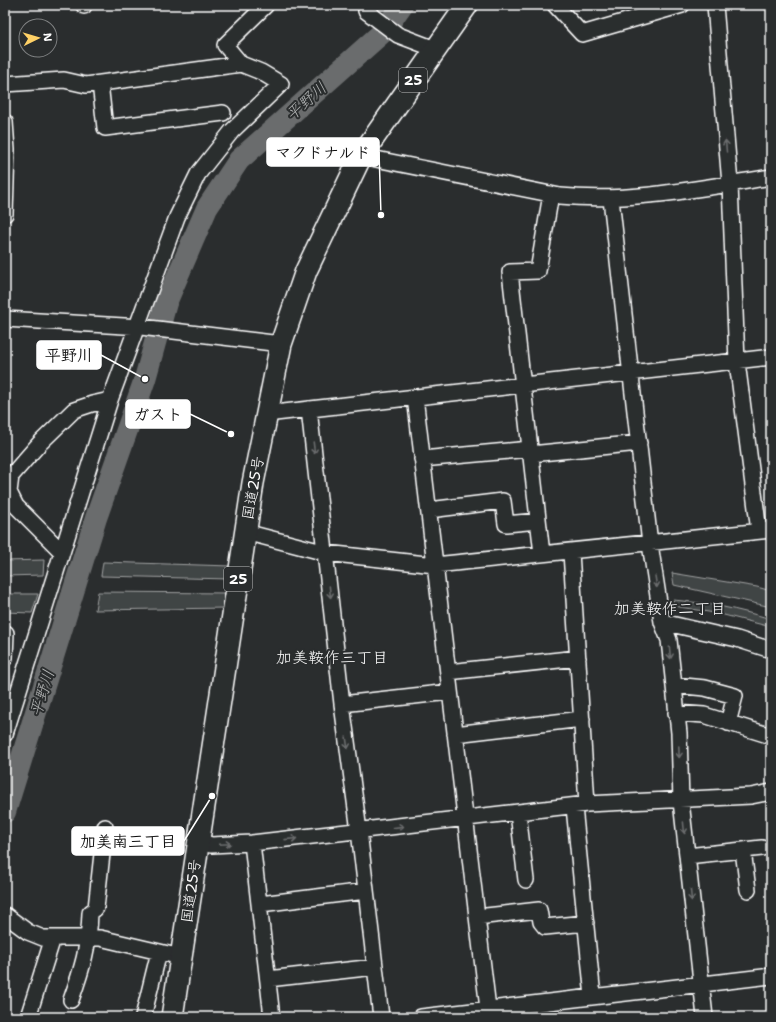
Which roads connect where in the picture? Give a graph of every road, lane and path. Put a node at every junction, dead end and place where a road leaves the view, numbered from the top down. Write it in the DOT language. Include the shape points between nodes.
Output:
graph roads {
  1 [pos="266,5"];
  2 [pos="467,5"];
  3 [pos="555,5"];
  4 [pos="682,5"];
  5 [pos="715,5"];
  6 [pos="372,11"];
  7 [pos="435,49"];
  8 [pos="241,64"];
  9 [pos="100,83"];
  10 [pos="5,84"];
  11 [pos="222,112"];
  12 [pos="5,122"];
  13 [pos="361,156"];
  14 [pos="771,177"];
  15 [pos="730,184"];
  16 [pos="551,194"];
  17 [pos="611,199"];
  18 [pos="5,202"];
  19 [pos="5,214"];
  20 [pos="5,319"];
  21 [pos="138,326"];
  22 [pos="282,344"];
  23 [pos="771,357"];
  24 [pos="737,362"];
  25 [pos="631,373"];
  26 [pos="523,384"];
  27 [pos="415,397"];
  28 [pos="110,400"];
  29 [pos="309,409"];
  30 [pos="266,414"];
  31 [pos="639,443"];
  32 [pos="530,451"];
  33 [pos="422,459"];
  34 [pos="429,510"];
  35 [pos="538,522"];
  36 [pos="765,531"];
  37 [pos="245,532"];
  38 [pos="650,544"];
  39 [pos="61,551"];
  40 [pos="571,552"];
  41 [pos="326,553"];
  42 [pos="542,554"];
  43 [pos="435,565"];
  44 [pos="662,622"];
  45 [pos="6,633"];
  46 [pos="771,650"];
  47 [pos="5,658"];
  48 [pos="578,658"];
  49 [pos="448,672"];
  50 [pos="674,685"];
  51 [pos="450,692"];
  52 [pos="11,695"];
  53 [pos="342,704"];
  54 [pos="676,713"];
  55 [pos="582,719"];
  56 [pos="728,723"];
  57 [pos="5,734"];
  58 [pos="455,734"];
  59 [pos="771,736"];
  60 [pos="771,792"];
  61 [pos="681,801"];
  62 [pos="580,806"];
  63 [pos="518,813"];
  64 [pos="465,818"];
  65 [pos="105,827"];
  66 [pos="359,831"];
  67 [pos="198,841"];
  68 [pos="252,843"];
  69 [pos="762,848"];
  70 [pos="743,850"];
  71 [pos="687,856"];
  72 [pos="526,880"];
  73 [pos="748,890"];
  74 [pos="366,891"];
  75 [pos="260,904"];
  76 [pos="5,915"];
  77 [pos="477,917"];
  78 [pos="586,923"];
  79 [pos="53,938"];
  80 [pos="89,938"];
  81 [pos="158,952"];
  82 [pos="181,957"];
  83 [pos="375,967"];
  84 [pos="771,976"];
  85 [pos="268,979"];
  86 [pos="700,985"];
  87 [pos="593,997"];
  88 [pos="71,1000"];
  89 [pos="489,1013"];
  90 [pos="28,1017"];
  91 [pos="143,1017"];
  92 [pos="172,1017"];
  93 [pos="272,1017"];
  94 [pos="381,1017"];
  95 [pos="421,1017"];
  96 [pos="705,1017"];
  1 -- 8 [label="street" via="224,45"];
  2 -- 7 [label="highway, 国道25号 / 25"];
  3 -- 4 [label="street" via="582,34"];
  15 -- 5 [label="street, one-way"];
  6 -- 7 [label="street" via="398,35"];
  7 -- 13 [label="highway, 国道25号 / 25"];
  8 -- 9 [label="street"];
  8 -- 21 [label="street" via="281,84 232,131 198,174 177,217"];
  9 -- 10 [label="street" via="86,85 64,80"];
  9 -- 11 [label="street" via="105,128"];
  12 -- 18 [label="street"];
  13 -- 16 [label="street"];
  13 -- 22 [label="highway, 国道25号 / 25" via="306,272"];
  14 -- 15 [label="street"];
  15 -- 17 [label="street"];
  15 -- 24 [label="street"];
  16 -- 17 [label="street"];
  16 -- 26 [label="street" via="538,271 510,272"];
  17 -- 25 [label="street"];
  18 -- 19 [label="street"];
  20 -- 21 [label="street"];
  21 -- 22 [label="street"];
  21 -- 28 [label="street"];
  22 -- 30 [label="highway, 国道25号 / 25"];
  23 -- 24 [label="street"];
  24 -- 25 [label="street"];
  24 -- 36 [label="street"];
  25 -- 26 [label="street"];
  25 -- 31 [label="street"];
  26 -- 27 [label="street"];
  26 -- 32 [label="street"];
  27 -- 29 [label="street"];
  27 -- 33 [label="street"];
  28 -- 39 [label="street" via="86,481"];
  28 -- 39 [label="street" via="74,410 11,476 9,492 16,506"];
  29 -- 30 [label="street"];
  29 -- 41 [label="street, one-way"];
  30 -- 37 [label="highway, 国道25号 / 25"];
  31 -- 32 [label="street"];
  31 -- 38 [label="street"];
  32 -- 33 [label="street"];
  32 -- 35 [label="street"];
  33 -- 34 [label="street"];
  34 -- 35 [label="street" via="503,501 506,524"];
  34 -- 43 [label="street"];
  35 -- 42 [label="street"];
  36 -- 38 [label="street"];
  37 -- 41 [label="street"];
  37 -- 67 [label="highway, 国道25号 / 25"];
  38 -- 40 [label="street"];
  38 -- 44 [label="street, one-way"];
  39 -- 52 [label="street"];
  40 -- 42 [label="street"];
  40 -- 48 [label="street"];
  41 -- 43 [label="street"];
  41 -- 53 [label="street, one-way"];
  42 -- 43 [label="street"];
  43 -- 49 [label="street"];
  44 -- 46 [label="street" via="737,638"];
  44 -- 50 [label="street, one-way" via="669,640"];
  45 -- 47 [label="street"];
  48 -- 49 [label="street"];
  48 -- 55 [label="street"];
  49 -- 51 [label="street"];
  50 -- 54 [label="street"];
  50 -- 56 [label="street" via="705,688 734,696"];
  51 -- 53 [label="street"];
  51 -- 58 [label="street"];
  52 -- 57 [label="street"];
  53 -- 66 [label="street, one-way"];
  54 -- 56 [label="street" via="704,715"];
  54 -- 61 [label="street, one-way"];
  55 -- 58 [label="street"];
  55 -- 62 [label="street"];
  56 -- 59 [label="street"];
  58 -- 64 [label="street"];
  60 -- 61 [label="street"];
  61 -- 62 [label="street"];
  61 -- 71 [label="street, one-way"];
  62 -- 63 [label="street"];
  62 -- 78 [label="street"];
  63 -- 64 [label="street"];
  63 -- 72 [label="street"];
  66 -- 64 [label="street, one-way"];
  64 -- 77 [label="street"];
  65 -- 80 [label="street" via="96,908 90,913"];
  68 -- 66 [label="street, one-way"];
  66 -- 74 [label="street"];
  67 -- 68 [label="street, one-way" via="211,845"];
  67 -- 82 [label="highway, 国道25号 / 25"];
  68 -- 75 [label="street"];
  69 -- 70 [label="street"];
  70 -- 71 [label="street"];
  70 -- 73 [label="street"];
  71 -- 86 [label="street, one-way"];
  74 -- 75 [label="street"];
  74 -- 83 [label="street"];
  75 -- 85 [label="street"];
  76 -- 79 [label="street" via="28,932 43,938"];
  77 -- 78 [label="street" via="539,910 541,922 545,926"];
  77 -- 89 [label="street"];
  78 -- 87 [label="street"];
  79 -- 80 [label="street"];
  79 -- 90 [label="street"];
  80 -- 81 [label="street" via="100,938"];
  80 -- 88 [label="street" via="85,960"];
  81 -- 82 [label="street"];
  81 -- 91 [label="street"];
  82 -- 92 [label="highway, 国道25号 / 25"];
  83 -- 85 [label="street"];
  83 -- 94 [label="street"];
  84 -- 86 [label="street"];
  85 -- 93 [label="street"];
  86 -- 87 [label="street"];
  86 -- 96 [label="street"];
  87 -- 89 [label="street"];
  89 -- 95 [label="street"];
}
